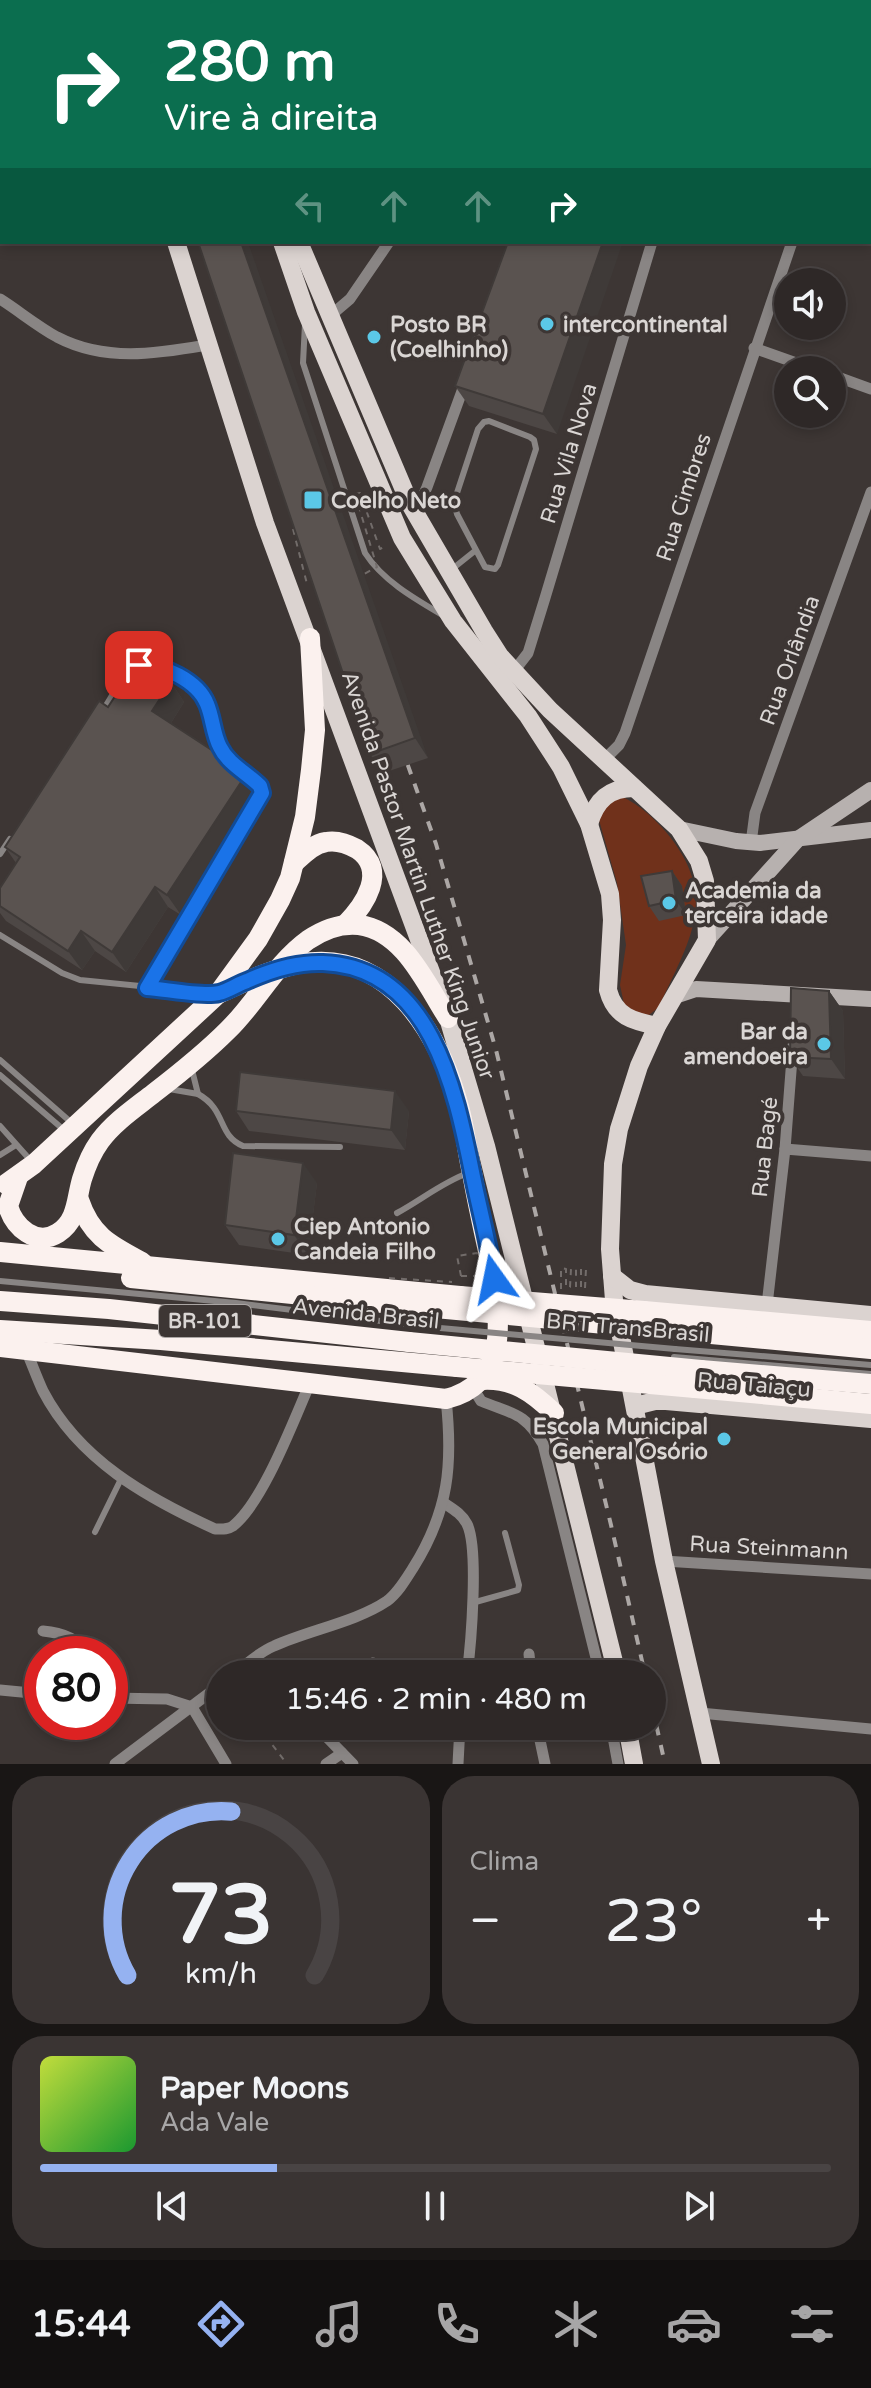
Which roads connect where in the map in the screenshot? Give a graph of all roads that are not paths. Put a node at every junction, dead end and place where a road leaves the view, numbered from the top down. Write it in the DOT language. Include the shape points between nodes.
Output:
graph roads {
  1 [pos="177,244"];
  2 [pos="283,244"];
  3 [pos="300,244"];
  4 [pos="388,244"];
  5 [pos="651,244"];
  6 [pos="791,244"];
  7 [pos="0,299"];
  8 [pos="306,312"];
  9 [pos="330,316"];
  10 [pos="207,345"];
  11 [pos="754,348"];
  12 [pos="777,356"];
  13 [pos="471,367"];
  14 [pos="846,380"];
  15 [pos="871,389"];
  16 [pos="871,492"];
  17 [pos="410,504"];
  18 [pos="476,550"];
  19 [pos="448,572"];
  20 [pos="453,621"];
  21 [pos="310,638"];
  22 [pos="514,671"];
  23 [pos="96,720"];
  24 [pos="604,760"];
  25 [pos="634,788"];
  26 [pos="871,790"];
  27 [pos="589,824"];
  28 [pos="679,829"];
  29 [pos="17,830"];
  30 [pos="871,830"];
  31 [pos="798,839"];
  32 [pos="751,843"];
  33 [pos="0,854"];
  34 [pos="294,863"];
  35 [pos="345,925"];
  36 [pos="0,935"];
  37 [pos="707,940"];
  38 [pos="278,969"];
  39 [pos="147,988"];
  40 [pos="218,994"];
  41 [pos="675,996"];
  42 [pos="871,999"];
  43 [pos="448,1018"];
  44 [pos="657,1026"];
  45 [pos="793,1040"];
  46 [pos="0,1060"];
  47 [pos="191,1064"];
  48 [pos="0,1075"];
  49 [pos="162,1087"];
  50 [pos="198,1094"];
  51 [pos="0,1126"];
  52 [pos="71,1130"];
  53 [pos="16,1145"];
  54 [pos="340,1147"];
  55 [pos="785,1149"];
  56 [pos="0,1155"];
  57 [pos="871,1156"];
  58 [pos="34,1164"];
  59 [pos="472,1172"];
  60 [pos="9,1182"];
  61 [pos="79,1200"];
  62 [pos="397,1213"];
  63 [pos="0,1252"];
  64 [pos="0,1265"];
  65 [pos="148,1266"];
  66 [pos="0,1281"];
  67 [pos="613,1284"];
  68 [pos="0,1292"];
  69 [pos="0,1301"];
  70 [pos="767,1305"];
  71 [pos="871,1315"];
  72 [pos="264,1317"];
  73 [pos="368,1328"];
  74 [pos="0,1330"];
  75 [pos="871,1331"];
  76 [pos="422,1334"];
  77 [pos="676,1346"];
  78 [pos="0,1347"];
  79 [pos="871,1349"];
  80 [pos="26,1350"];
  81 [pos="583,1350"];
  82 [pos="598,1351"];
  83 [pos="871,1365"];
  84 [pos="871,1374"];
  85 [pos="698,1379"];
  86 [pos="311,1381"];
  87 [pos="478,1384"];
  88 [pos="871,1384"];
  89 [pos="446,1399"];
  90 [pos="871,1404"];
  91 [pos="635,1406"];
  92 [pos="554,1413"];
  93 [pos="871,1419"];
  94 [pos="121,1479"];
  95 [pos="444,1503"];
  96 [pos="95,1532"];
  97 [pos="505,1533"];
  98 [pos="664,1561"];
  99 [pos="871,1574"];
  100 [pos="472,1603"];
  101 [pos="43,1631"];
  102 [pos="68,1636"];
  103 [pos="529,1654"];
  104 [pos="253,1660"];
  105 [pos="469,1660"];
  106 [pos="530,1660"];
  107 [pos="597,1660"];
  108 [pos="614,1660"];
  109 [pos="0,1690"];
  110 [pos="24,1692"];
  111 [pos="206,1696"];
  112 [pos="128,1698"];
  113 [pos="192,1707"];
  114 [pos="700,1713"];
  115 [pos="871,1729"];
  116 [pos="329,1740"];
  117 [pos="457,1740"];
  118 [pos="540,1740"];
  119 [pos="614,1740"];
  120 [pos="630,1740"];
  121 [pos="342,1753"];
  122 [pos="117,1763"];
  123 [pos="226,1764"];
  124 [pos="326,1764"];
  125 [pos="353,1764"];
  126 [pos="458,1764"];
  127 [pos="545,1764"];
  128 [pos="618,1764"];
  129 [pos="634,1764"];
  130 [pos="711,1764"];
  1 -- 10 [label="main road, Avenida Pastor Martin Luther King Junior"];
  2 -- 8 [label="main road"];
  3 -- 9 [label="main road"];
  4 -- 9 [label="street" via="350,299"];
  5 -- 22 [label="street, Rua Vila Nova" via="528,653"];
  6 -- 11 [label="street, Rua Cimbres"];
  7 -- 10 [label="street" via="56,336 85,348 117,355"];
  8 -- 20 [label="main road" via="402,538"];
  8 -- 20 [label="lane" via="303,363 365,553 378,571"];
  9 -- 17 [label="main road"];
  10 -- 21 [label="main road, Avenida Pastor Martin Luther King Junior" via="265,523"];
  11 -- 12 [label="street"];
  11 -- 24 [label="street, Rua Cimbres" via="625,733"];
  13 -- 17 [label="street" via="424,494"];
  14 -- 15 [label="street"];
  16 -- 32 [label="street, Rua Orlândia" via="755,813"];
  17 -- 19 [label="main road"];
  18 -- 18 [label="lane" via="485,567 495,569 536,449 530,437 489,421 478,429 454,502"];
  18 -- 19 [label="lane"];
  19 -- 22 [label="main road"];
  20 -- 27 [label="main road" via="528,716"];
  21 -- 34 [label="highway" via="315,730"];
  21 -- 43 [label="main road, Avenida Pastor Martin Luther King Junior"];
  22 -- 24 [label="main road"];
  23 -- 39 [label="lane" via="139,665 167,669 204,697 219,745 262,793"];
  24 -- 25 [label="main road"];
  25 -- 27 [label="main road" via="609,792"];
  25 -- 28 [label="main road"];
  26 -- 31 [label="main road"];
  27 -- 44 [label="main road" via="610,894 610,1001 623,1016"];
  28 -- 32 [label="main road"];
  28 -- 37 [label="main road" via="705,881"];
  29 -- 33 [label="lane"];
  30 -- 31 [label="main road"];
  31 -- 32 [label="main road"];
  31 -- 37 [label="main road"];
  34 -- 35 [label="highway" via="325,842 349,845 367,858 371,887 361,909"];
  34 -- 40 [label="highway" via="270,919"];
  35 -- 38 [label="highway" via="316,934"];
  35 -- 43 [label="highway" via="369,927 393,940"];
  36 -- 39 [label="lane" via="80,980"];
  37 -- 41 [label="main road"];
  38 -- 40 [label="highway"];
  38 -- 47 [label="highway" via="230,1029"];
  38 -- 59 [label="highway" via="300,963 346,965 379,979 403,998 427,1029 442,1061 459,1106"];
  39 -- 40 [label="lane"];
  40 -- 52 [label="highway"];
  41 -- 42 [label="main road" via="696,989 797,1000"];
  41 -- 44 [label="main road"];
  43 -- 92 [label="main road, Avenida Pastor Martin Luther King Junior"];
  44 -- 67 [label="main road" via="639,1066 613,1164"];
  45 -- 55 [label="street, Rua Bagé"];
  46 -- 52 [label="lane"];
  47 -- 49 [label="highway"];
  47 -- 50 [label="lane"];
  48 -- 52 [label="lane"];
  49 -- 50 [label="lane"];
  49 -- 61 [label="highway" via="100,1142 87,1164"];
  50 -- 54 [label="lane" via="214,1105 232,1139 243,1146"];
  51 -- 53 [label="lane"];
  52 -- 58 [label="highway"];
  53 -- 56 [label="lane"];
  53 -- 58 [label="lane"];
  55 -- 57 [label="street"];
  55 -- 70 [label="street, Rua Bagé"];
  58 -- 60 [label="highway"];
  59 -- 62 [label="lane"];
  59 -- 87 [label="highway" via="498,1302 491,1365"];
  60 -- 61 [label="highway" via="11,1216 35,1236 54,1236 62,1230"];
  61 -- 65 [label="highway" via="96,1234"];
  63 -- 65 [label="highway, Avenida Brasil"];
  64 -- 77 [label="highway, Avenida Brasil / BR-101, bridge" via="403,1305"];
  65 -- 75 [label="highway, Avenida Brasil, bridge" via="460,1286"];
  66 -- 76 [label="lane, BRT TransBrasil" via="236,1303"];
  67 -- 70 [label="main road" via="645,1294"];
  67 -- 91 [label="main road"];
  68 -- 72 [label="lane"];
  69 -- 76 [label="highway, Avenida Brasil / BR-101"];
  70 -- 71 [label="main road"];
  73 -- 76 [label="lane, BRT TransBrasil"];
  74 -- 85 [label="highway, Avenida Brasil, bridge" via="457,1367"];
  76 -- 77 [label="lane, BRT TransBrasil, bridge"];
  76 -- 81 [label="lane, BRT TransBrasil"];
  76 -- 85 [label="highway, Avenida Brasil / BR-101, bridge"];
  77 -- 79 [label="highway, Avenida Brasil / BR-101"];
  77 -- 82 [label="lane, BRT TransBrasil"];
  77 -- 83 [label="lane, BRT TransBrasil"];
  77 -- 84 [label="lane, BRT TransBrasil"];
  78 -- 80 [label="highway"];
  80 -- 86 [label="highway"];
  80 -- 94 [label="street" via="54,1408 94,1457"];
  85 -- 88 [label="highway, Avenida Brasil / BR-101"];
  85 -- 90 [label="highway, Avenida Brasil"];
  86 -- 89 [label="highway"];
  86 -- 94 [label="street" via="259,1493 225,1530"];
  87 -- 89 [label="highway"];
  87 -- 92 [label="highway" via="498,1379 519,1384"];
  87 -- 107 [label="street" via="481,1401 526,1421 543,1444"];
  89 -- 95 [label="street" via="450,1456"];
  91 -- 93 [label="main road, Rua Taiaçu" via="666,1401"];
  91 -- 98 [label="main road"];
  92 -- 108 [label="main road, Avenida Pastor Martin Luther King Junior"];
  94 -- 96 [label="lane"];
  95 -- 100 [label="street" via="468,1526"];
  95 -- 104 [label="street" via="427,1546 387,1601 269,1648"];
  97 -- 100 [label="lane" via="518,1590"];
  98 -- 99 [label="street, Rua Steinmann"];
  98 -- 114 [label="main road"];
  100 -- 105 [label="street"];
  101 -- 102 [label="street"];
  103 -- 106 [label="street"];
  109 -- 110 [label="street"];
  111 -- 113 [label="street"];
  112 -- 113 [label="street" via="167,1699"];
  113 -- 122 [label="street"];
  113 -- 123 [label="street"];
  114 -- 115 [label="street"];
  114 -- 130 [label="main road"];
  116 -- 121 [label="street"];
  117 -- 126 [label="street"];
  118 -- 127 [label="street"];
  119 -- 128 [label="street"];
  120 -- 129 [label="main road"];
  121 -- 124 [label="street"];
  121 -- 125 [label="street"];
}
